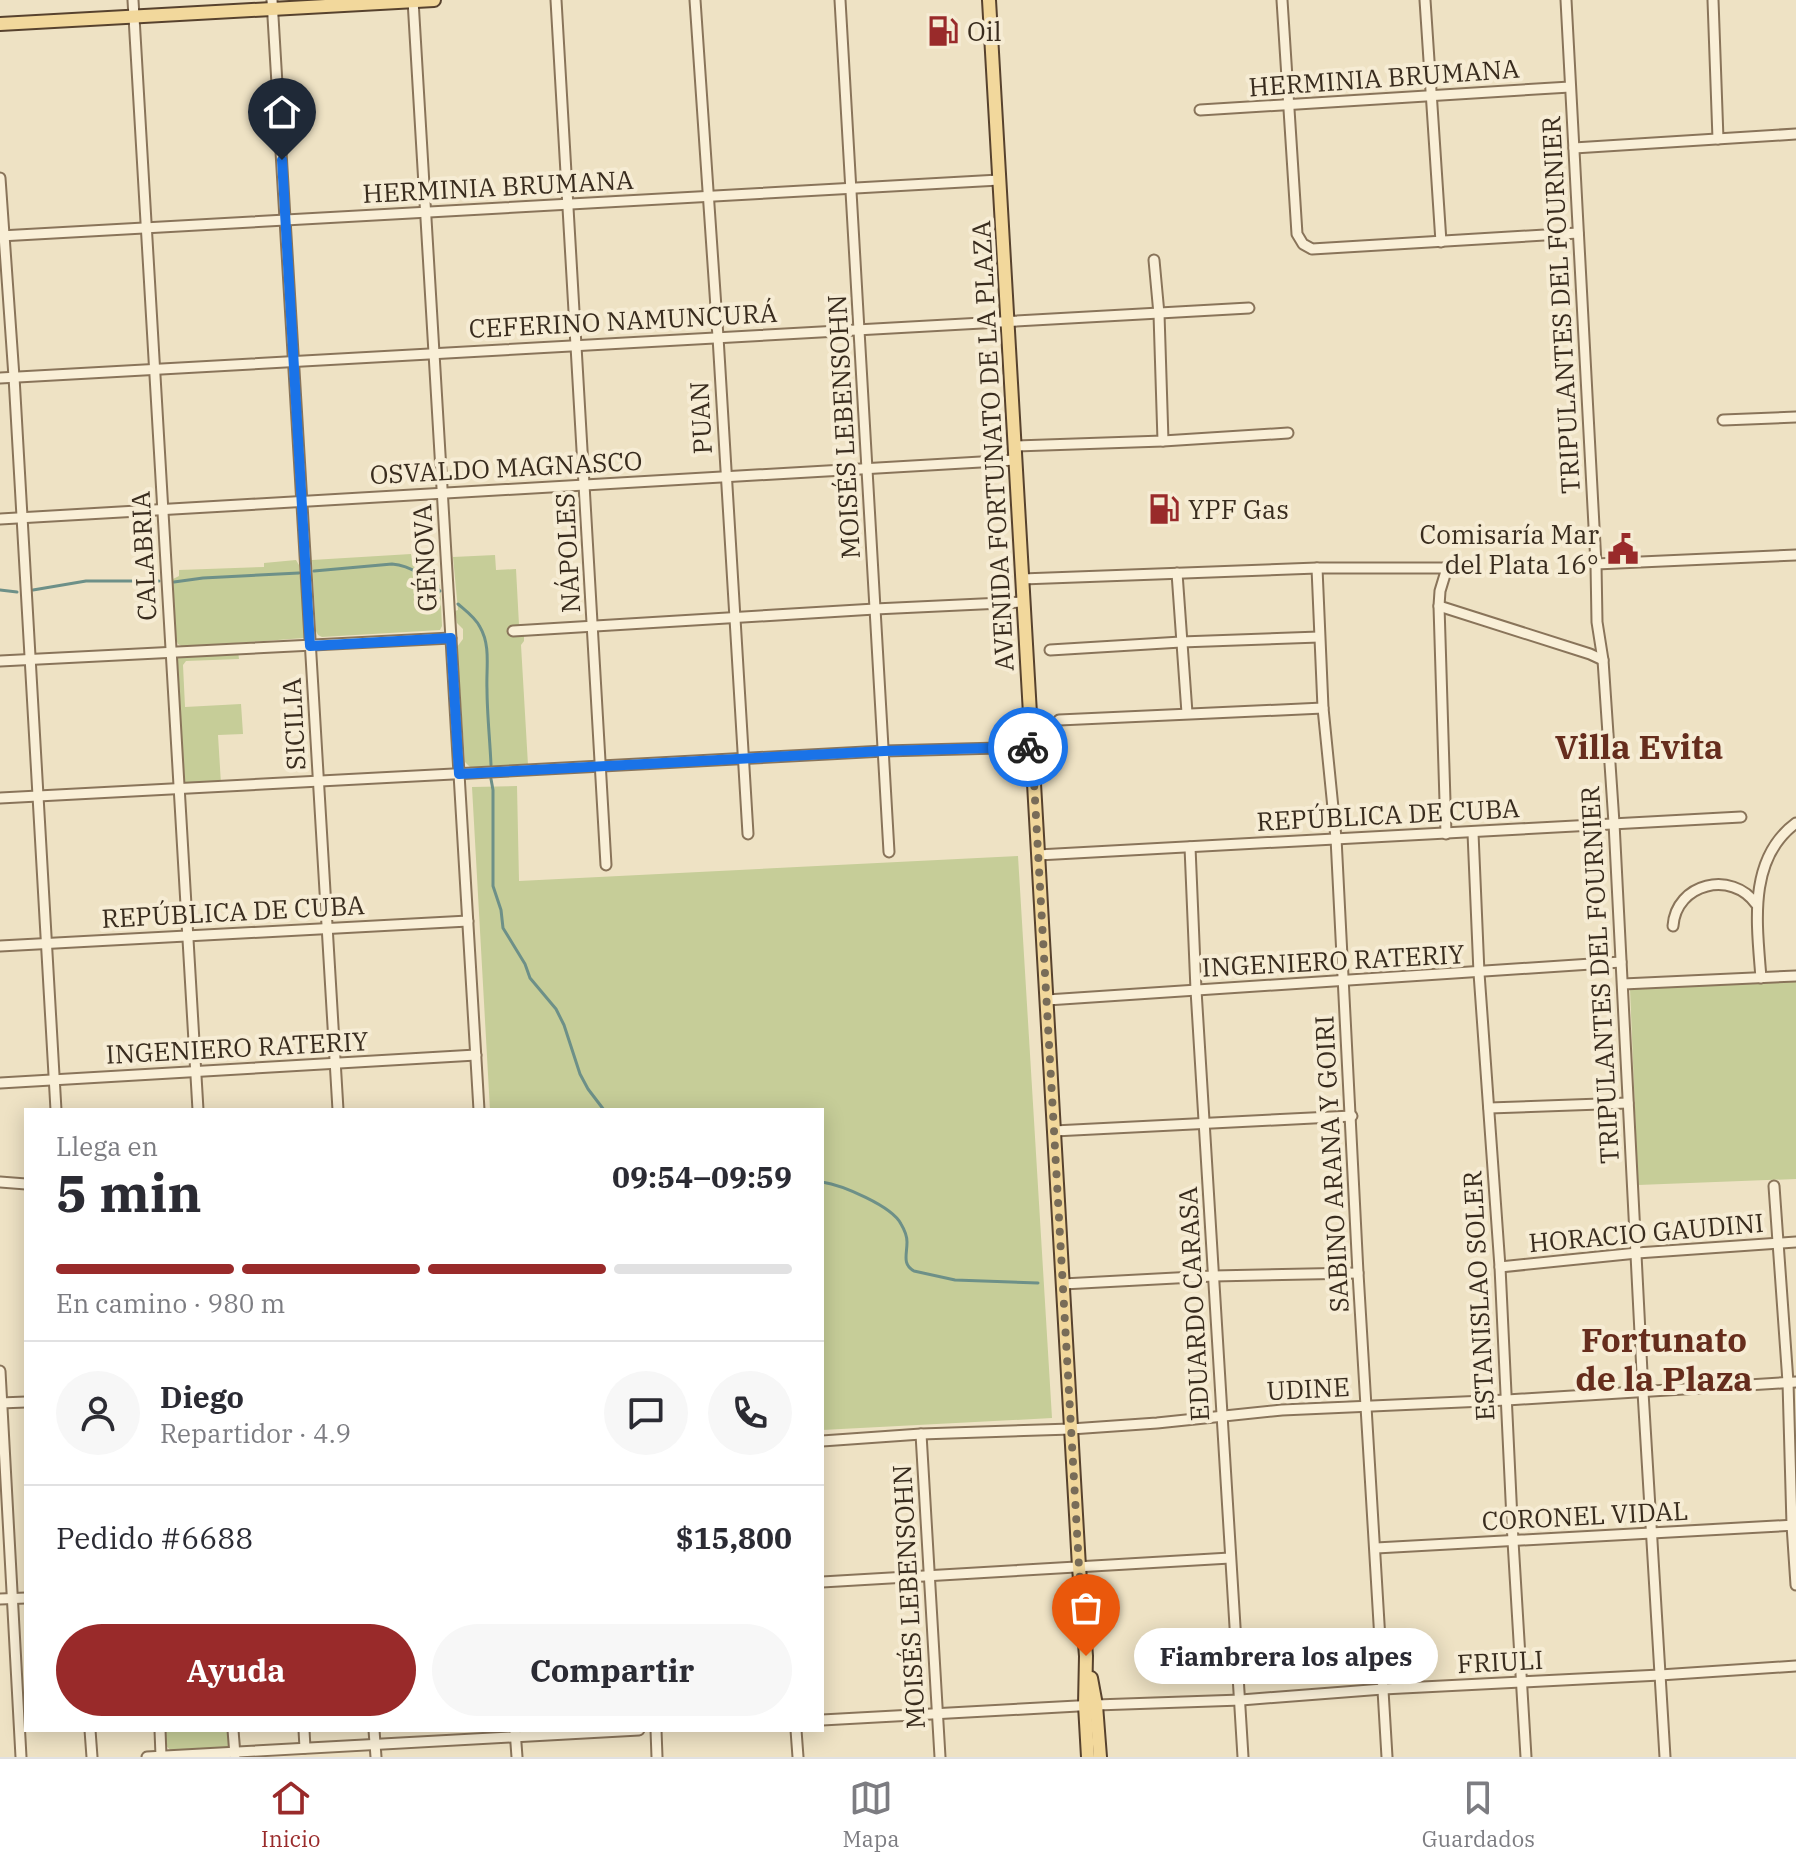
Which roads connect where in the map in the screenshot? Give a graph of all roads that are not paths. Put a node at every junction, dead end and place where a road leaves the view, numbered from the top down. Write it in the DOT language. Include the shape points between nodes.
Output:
graph roads {
  1 [pos="133,0"];
  2 [pos="434,0"];
  3 [pos="556,0"];
  4 [pos="695,0"];
  5 [pos="840,0"];
  6 [pos="989,0"];
  7 [pos="1282,0"];
  8 [pos="1425,0"];
  9 [pos="1566,0"];
  10 [pos="1713,0"];
  11 [pos="413,1"];
  12 [pos="272,4"];
  13 [pos="133,17"];
  14 [pos="0,24"];
  15 [pos="1570,87"];
  16 [pos="1432,96"];
  17 [pos="1289,105"];
  18 [pos="1200,110"];
  19 [pos="1796,134"];
  20 [pos="1718,139"];
  21 [pos="1574,148"];
  22 [pos="0,178"];
  23 [pos="999,180"];
  24 [pos="851,188"];
  25 [pos="709,196"];
  26 [pos="568,203"];
  27 [pos="426,211"];
  28 [pos="285,221"];
  29 [pos="146,228"];
  30 [pos="1578,233"];
  31 [pos="2,236"];
  32 [pos="1441,242"];
  33 [pos="1154,260"];
  34 [pos="1249,308"];
  35 [pos="1159,314"];
  36 [pos="1007,321"];
  37 [pos="860,329"];
  38 [pos="718,337"];
  39 [pos="577,345"];
  40 [pos="434,353"];
  41 [pos="294,361"];
  42 [pos="154,369"];
  43 [pos="14,377"];
  44 [pos="0,378"];
  45 [pos="1796,417"];
  46 [pos="1723,420"];
  47 [pos="1288,433"];
  48 [pos="1163,441"];
  49 [pos="1014,446"];
  50 [pos="1015,460"];
  51 [pos="867,468"];
  52 [pos="725,477"];
  53 [pos="585,485"];
  54 [pos="443,493"];
  55 [pos="302,501"];
  56 [pos="163,510"];
  57 [pos="21,518"];
  58 [pos="0,519"];
  59 [pos="1796,555"];
  60 [pos="1596,564"];
  61 [pos="1317,568"];
  62 [pos="1177,573"];
  63 [pos="1022,579"];
  64 [pos="1023,602"];
  65 [pos="1439,606"];
  66 [pos="875,609"];
  67 [pos="734,618"];
  68 [pos="593,625"];
  69 [pos="513,631"];
  70 [pos="1319,637"];
  71 [pos="451,638"];
  72 [pos="1181,642"];
  73 [pos="310,646"];
  74 [pos="1050,650"];
  75 [pos="171,652"];
  76 [pos="30,660"];
  77 [pos="1603,660"];
  78 [pos="0,661"];
  79 [pos="1323,708"];
  80 [pos="1187,713"];
  81 [pos="1059,720"];
  82 [pos="1032,747"];
  83 [pos="884,751"];
  84 [pos="743,759"];
  85 [pos="602,766"];
  86 [pos="459,774"];
  87 [pos="318,781"];
  88 [pos="179,789"];
  89 [pos="37,796"];
  90 [pos="0,798"];
  91 [pos="1741,817"];
  92 [pos="1614,823"];
  93 [pos="1796,823"];
  94 [pos="1473,833"];
  95 [pos="748,834"];
  96 [pos="1446,834"];
  97 [pos="1336,838"];
  98 [pos="1190,847"];
  99 [pos="889,852"];
  100 [pos="1038,855"];
  101 [pos="606,865"];
  102 [pos="1756,904"];
  103 [pos="468,921"];
  104 [pos="1673,926"];
  105 [pos="327,928"];
  106 [pos="188,936"];
  107 [pos="46,943"];
  108 [pos="0,946"];
  109 [pos="1621,962"];
  110 [pos="1479,973"];
  111 [pos="1796,976"];
  112 [pos="1761,978"];
  113 [pos="1344,980"];
  114 [pos="1623,984"];
  115 [pos="1196,990"];
  116 [pos="1047,1000"];
  117 [pos="476,1055"];
  118 [pos="335,1064"];
  119 [pos="196,1071"];
  120 [pos="54,1080"];
  121 [pos="0,1083"];
  122 [pos="1628,1103"];
  123 [pos="56,1108"];
  124 [pos="198,1108"];
  125 [pos="338,1108"];
  126 [pos="479,1108"];
  127 [pos="1489,1108"];
  128 [pos="1352,1116"];
  129 [pos="1204,1124"];
  130 [pos="1054,1131"];
  131 [pos="0,1182"];
  132 [pos="24,1184"];
  133 [pos="1774,1186"];
  134 [pos="1796,1242"];
  135 [pos="1777,1243"];
  136 [pos="1637,1253"];
  137 [pos="1500,1267"];
  138 [pos="1358,1273"];
  139 [pos="1213,1276"];
  140 [pos="1063,1284"];
  141 [pos="0,1371"];
  142 [pos="1792,1382"];
  143 [pos="1643,1392"];
  144 [pos="1507,1400"];
  145 [pos="24,1402"];
  146 [pos="1,1403"];
  147 [pos="1368,1407"];
  148 [pos="1221,1416"];
  149 [pos="1071,1429"];
  150 [pos="921,1434"];
  151 [pos="824,1441"];
  152 [pos="1794,1525"];
  153 [pos="1652,1533"];
  154 [pos="1513,1541"];
  155 [pos="1376,1548"];
  156 [pos="1230,1558"];
  157 [pos="1079,1567"];
  158 [pos="929,1576"];
  159 [pos="824,1582"];
  160 [pos="1796,1585"];
  161 [pos="13,1598"];
  162 [pos="24,1598"];
  163 [pos="0,1599"];
  164 [pos="1796,1666"];
  165 [pos="1660,1675"];
  166 [pos="1522,1682"];
  167 [pos="1383,1689"];
  168 [pos="1241,1700"];
  169 [pos="1090,1705"];
  170 [pos="937,1714"];
  171 [pos="824,1720"];
  172 [pos="90,1732"];
  173 [pos="160,1732"];
  174 [pos="233,1732"];
  175 [pos="304,1732"];
  176 [pos="374,1732"];
  177 [pos="557,1732"];
  178 [pos="656,1732"];
  179 [pos="796,1732"];
  180 [pos="516,1733"];
  181 [pos="444,1735"];
  182 [pos="375,1745"];
  183 [pos="305,1748"];
  184 [pos="235,1755"];
  185 [pos="161,1756"];
  186 [pos="21,1757"];
  187 [pos="92,1757"];
  188 [pos="147,1757"];
  189 [pos="376,1757"];
  190 [pos="517,1757"];
  191 [pos="657,1757"];
  192 [pos="798,1757"];
  193 [pos="940,1757"];
  194 [pos="1088,1757"];
  195 [pos="1100,1757"];
  196 [pos="1243,1757"];
  197 [pos="1387,1757"];
  198 [pos="1526,1757"];
  199 [pos="1665,1757"];
  1 -- 13 [label="street, CALABRIA"];
  2 -- 11 [label="main road"];
  3 -- 26 [label="street, NÁPOLES"];
  4 -- 25 [label="street, PUAN"];
  5 -- 24 [label="street, MOISÉS LEBENSOHN"];
  6 -- 23 [label="main road, AVENIDA FORTUNATO DE LA PLAZA"];
  7 -- 17 [label="street"];
  8 -- 16 [label="street"];
  9 -- 15 [label="street, TRIPULANTES DEL FOURNIER"];
  10 -- 20 [label="street"];
  11 -- 12 [label="main road"];
  11 -- 27 [label="street, GÉNOVA"];
  12 -- 13 [label="main road"];
  12 -- 28 [label="street, SICILIA"];
  13 -- 14 [label="main road"];
  13 -- 29 [label="street, CALABRIA"];
  15 -- 16 [label="street, HERMINIA BRUMANA"];
  15 -- 21 [label="street, TRIPULANTES DEL FOURNIER"];
  16 -- 17 [label="street, HERMINIA BRUMANA"];
  16 -- 32 [label="street"];
  17 -- 18 [label="street, HERMINIA BRUMANA"];
  17 -- 32 [label="street" via="1297,234 1303,244 1312,249"];
  19 -- 20 [label="street"];
  20 -- 21 [label="street"];
  21 -- 30 [label="street, TRIPULANTES DEL FOURNIER"];
  22 -- 31 [label="street"];
  23 -- 24 [label="street, HERMINIA BRUMANA"];
  23 -- 36 [label="main road, AVENIDA FORTUNATO DE LA PLAZA"];
  24 -- 25 [label="street, HERMINIA BRUMANA"];
  24 -- 37 [label="street, MOISÉS LEBENSOHN"];
  25 -- 26 [label="street, HERMINIA BRUMANA"];
  25 -- 38 [label="street, PUAN"];
  26 -- 27 [label="street, HERMINIA BRUMANA"];
  26 -- 39 [label="street, NÁPOLES"];
  27 -- 28 [label="street, HERMINIA BRUMANA"];
  27 -- 40 [label="street, GÉNOVA"];
  28 -- 29 [label="street, HERMINIA BRUMANA"];
  28 -- 41 [label="street, SICILIA"];
  29 -- 31 [label="street, HERMINIA BRUMANA"];
  29 -- 42 [label="street, CALABRIA"];
  30 -- 32 [label="street"];
  30 -- 60 [label="street, TRIPULANTES DEL FOURNIER"];
  31 -- 43 [label="street"];
  33 -- 35 [label="street"];
  34 -- 35 [label="street, CEFERINO NAMUNCURÁ"];
  35 -- 36 [label="street, CEFERINO NAMUNCURÁ"];
  35 -- 48 [label="street"];
  36 -- 37 [label="street, CEFERINO NAMUNCURÁ"];
  36 -- 49 [label="main road, AVENIDA FORTUNATO DE LA PLAZA"];
  37 -- 38 [label="street, CEFERINO NAMUNCURÁ"];
  37 -- 51 [label="street, MOISÉS LEBENSOHN"];
  38 -- 39 [label="street, CEFERINO NAMUNCURÁ"];
  38 -- 52 [label="street, PUAN"];
  39 -- 40 [label="street, CEFERINO NAMUNCURÁ"];
  39 -- 53 [label="street, NÁPOLES"];
  40 -- 41 [label="street, CEFERINO NAMUNCURÁ"];
  40 -- 54 [label="street, GÉNOVA"];
  41 -- 42 [label="street, CEFERINO NAMUNCURÁ"];
  41 -- 55 [label="street, SICILIA"];
  42 -- 43 [label="street, CEFERINO NAMUNCURÁ"];
  42 -- 56 [label="street, CALABRIA"];
  43 -- 44 [label="street, CEFERINO NAMUNCURÁ"];
  43 -- 57 [label="street"];
  45 -- 46 [label="street"];
  47 -- 48 [label="street"];
  48 -- 49 [label="street"];
  49 -- 50 [label="main road, AVENIDA FORTUNATO DE LA PLAZA"];
  50 -- 51 [label="street, OSVALDO MAGNASCO"];
  50 -- 63 [label="main road, AVENIDA FORTUNATO DE LA PLAZA"];
  51 -- 52 [label="street, OSVALDO MAGNASCO"];
  51 -- 66 [label="street, MOISÉS LEBENSOHN"];
  52 -- 53 [label="street, OSVALDO MAGNASCO"];
  52 -- 67 [label="street, PUAN"];
  53 -- 54 [label="street, OSVALDO MAGNASCO"];
  53 -- 68 [label="street, NÁPOLES"];
  54 -- 55 [label="street, OSVALDO MAGNASCO"];
  54 -- 71 [label="street, GÉNOVA"];
  55 -- 56 [label="street, OSVALDO MAGNASCO"];
  55 -- 73 [label="street, SICILIA"];
  56 -- 57 [label="street, OSVALDO MAGNASCO"];
  56 -- 75 [label="street, CALABRIA"];
  57 -- 58 [label="street, OSVALDO MAGNASCO"];
  57 -- 76 [label="street"];
  59 -- 60 [label="street"];
  60 -- 77 [label="street, TRIPULANTES DEL FOURNIER"];
  61 -- 62 [label="street"];
  61 -- 65 [label="street" via="1447,568"];
  61 -- 70 [label="street, SABINO ARANA Y GOIRI"];
  62 -- 63 [label="street"];
  62 -- 72 [label="street"];
  63 -- 64 [label="main road, AVENIDA FORTUNATO DE LA PLAZA"];
  64 -- 66 [label="street"];
  64 -- 82 [label="main road, AVENIDA FORTUNATO DE LA PLAZA"];
  65 -- 77 [label="street"];
  65 -- 96 [label="street"];
  66 -- 67 [label="street"];
  66 -- 83 [label="street, MOISÉS LEBENSOHN"];
  67 -- 68 [label="street"];
  67 -- 84 [label="street, PUAN"];
  68 -- 69 [label="street"];
  68 -- 85 [label="street, NÁPOLES"];
  70 -- 72 [label="street"];
  70 -- 79 [label="street, SABINO ARANA Y GOIRI"];
  71 -- 73 [label="street"];
  71 -- 86 [label="street, GÉNOVA"];
  72 -- 74 [label="street"];
  72 -- 80 [label="street"];
  73 -- 75 [label="street"];
  73 -- 87 [label="street, SICILIA"];
  75 -- 76 [label="street"];
  75 -- 88 [label="street, CALABRIA"];
  76 -- 78 [label="street"];
  76 -- 89 [label="street"];
  77 -- 92 [label="street, TRIPULANTES DEL FOURNIER"];
  79 -- 80 [label="street"];
  79 -- 97 [label="street, SABINO ARANA Y GOIRI"];
  80 -- 81 [label="street"];
  82 -- 83 [label="street"];
  82 -- 100 [label="main road, AVENIDA FORTUNATO DE LA PLAZA"];
  83 -- 84 [label="street"];
  83 -- 99 [label="street, MOISÉS LEBENSOHN"];
  84 -- 85 [label="street"];
  84 -- 95 [label="street, PUAN"];
  85 -- 86 [label="street"];
  85 -- 101 [label="street, NÁPOLES"];
  86 -- 87 [label="street"];
  86 -- 103 [label="street, GÉNOVA"];
  87 -- 88 [label="street"];
  87 -- 105 [label="street, SICILIA"];
  88 -- 89 [label="street"];
  88 -- 106 [label="street, CALABRIA"];
  89 -- 90 [label="street"];
  89 -- 107 [label="street"];
  91 -- 92 [label="street, REPÚBLICA DE CUBA"];
  92 -- 94 [label="street, REPÚBLICA DE CUBA"];
  92 -- 109 [label="street, TRIPULANTES DEL FOURNIER"];
  93 -- 102 [label="street" via="1770,853"];
  94 -- 96 [label="street, REPÚBLICA DE CUBA"];
  94 -- 110 [label="street, ESTANISLAO SOLER"];
  96 -- 97 [label="street, REPÚBLICA DE CUBA"];
  97 -- 98 [label="street, REPÚBLICA DE CUBA"];
  97 -- 113 [label="street, SABINO ARANA Y GOIRI"];
  98 -- 100 [label="street, REPÚBLICA DE CUBA"];
  98 -- 115 [label="street, EDUARDO CARASA"];
  100 -- 116 [label="main road, AVENIDA FORTUNATO DE LA PLAZA"];
  102 -- 104 [label="street" via="1743,892 1713,885 1681,900"];
  102 -- 112 [label="street"];
  103 -- 105 [label="street, REPÚBLICA DE CUBA"];
  103 -- 117 [label="street, GÉNOVA"];
  105 -- 106 [label="street, REPÚBLICA DE CUBA"];
  105 -- 118 [label="street, SICILIA"];
  106 -- 107 [label="street, REPÚBLICA DE CUBA"];
  106 -- 119 [label="street, CALABRIA"];
  107 -- 108 [label="street, REPÚBLICA DE CUBA"];
  107 -- 120 [label="street"];
  109 -- 110 [label="street, INGENIERO RATERIY"];
  109 -- 114 [label="street, TRIPULANTES DEL FOURNIER"];
  110 -- 113 [label="street, INGENIERO RATERIY"];
  110 -- 127 [label="street, ESTANISLAO SOLER"];
  111 -- 112 [label="street"];
  112 -- 114 [label="street"];
  113 -- 115 [label="street, INGENIERO RATERIY"];
  113 -- 128 [label="street, SABINO ARANA Y GOIRI"];
  114 -- 122 [label="street, TRIPULANTES DEL FOURNIER"];
  115 -- 116 [label="street, INGENIERO RATERIY"];
  115 -- 129 [label="street, EDUARDO CARASA"];
  116 -- 130 [label="main road, AVENIDA FORTUNATO DE LA PLAZA"];
  117 -- 118 [label="street, INGENIERO RATERIY"];
  117 -- 126 [label="street, GÉNOVA"];
  118 -- 119 [label="street, INGENIERO RATERIY"];
  118 -- 125 [label="street, SICILIA"];
  119 -- 120 [label="street, INGENIERO RATERIY"];
  119 -- 124 [label="street, CALABRIA"];
  120 -- 121 [label="street, INGENIERO RATERIY"];
  120 -- 123 [label="street"];
  122 -- 127 [label="street"];
  122 -- 136 [label="street, TRIPULANTES DEL FOURNIER"];
  127 -- 137 [label="street, ESTANISLAO SOLER"];
  128 -- 129 [label="street"];
  128 -- 138 [label="street, SABINO ARANA Y GOIRI"];
  129 -- 130 [label="street"];
  129 -- 139 [label="street, EDUARDO CARASA"];
  130 -- 140 [label="main road, AVENIDA FORTUNATO DE LA PLAZA"];
  131 -- 132 [label="street"];
  133 -- 135 [label="street"];
  134 -- 135 [label="street, HORACIO GAUDINI"];
  135 -- 136 [label="street, HORACIO GAUDINI"];
  135 -- 142 [label="street"];
  136 -- 137 [label="street, HORACIO GAUDINI"];
  136 -- 143 [label="street, TRIPULANTES DEL FOURNIER"];
  137 -- 144 [label="street, ESTANISLAO SOLER"];
  138 -- 139 [label="street"];
  138 -- 147 [label="street, SABINO ARANA Y GOIRI"];
  139 -- 140 [label="street"];
  139 -- 148 [label="street, EDUARDO CARASA"];
  140 -- 149 [label="main road, AVENIDA FORTUNATO DE LA PLAZA"];
  141 -- 146 [label="street"];
  142 -- 143 [label="street, UDINE"];
  142 -- 152 [label="street"];
  143 -- 144 [label="street, UDINE"];
  143 -- 153 [label="street, TRIPULANTES DEL FOURNIER"];
  144 -- 147 [label="street, UDINE"];
  144 -- 154 [label="street, ESTANISLAO SOLER"];
  145 -- 146 [label="street"];
  146 -- 161 [label="street"];
  147 -- 148 [label="street, UDINE"];
  147 -- 155 [label="street, SABINO ARANA Y GOIRI"];
  148 -- 149 [label="street, UDINE"];
  148 -- 156 [label="street, EDUARDO CARASA"];
  149 -- 150 [label="street, UDINE"];
  149 -- 157 [label="main road, AVENIDA FORTUNATO DE LA PLAZA"];
  150 -- 151 [label="street, UDINE"];
  150 -- 158 [label="street, MOISÉS LEBENSOHN"];
  152 -- 153 [label="street, CORONEL VIDAL"];
  152 -- 160 [label="street"];
  153 -- 154 [label="street, CORONEL VIDAL"];
  153 -- 165 [label="street, TRIPULANTES DEL FOURNIER"];
  154 -- 155 [label="street, CORONEL VIDAL"];
  154 -- 166 [label="street, ESTANISLAO SOLER"];
  155 -- 167 [label="street, SABINO ARANA Y GOIRI"];
  156 -- 157 [label="street"];
  156 -- 168 [label="street, EDUARDO CARASA"];
  157 -- 158 [label="street"];
  157 -- 169 [label="main road, AVENIDA FORTUNATO DE LA PLAZA"];
  158 -- 159 [label="street"];
  158 -- 170 [label="street, MOISÉS LEBENSOHN"];
  161 -- 162 [label="street"];
  161 -- 163 [label="street"];
  161 -- 186 [label="street"];
  164 -- 165 [label="street, FRIULI"];
  165 -- 166 [label="street, FRIULI"];
  165 -- 199 [label="street, TRIPULANTES DEL FOURNIER"];
  166 -- 167 [label="street, FRIULI"];
  166 -- 198 [label="street, ESTANISLAO SOLER"];
  167 -- 168 [label="street, FRIULI"];
  167 -- 197 [label="street, SABINO ARANA Y GOIRI"];
  168 -- 169 [label="street, FRIULI"];
  168 -- 196 [label="street, EDUARDO CARASA"];
  169 -- 170 [label="street, FRIULI"];
  169 -- 194 [label="main road, AVENIDA FORTUNATO DE LA PLAZA"];
  169 -- 195 [label="main road, AVENIDA FORTUNATO DE LA PLAZA"];
  170 -- 171 [label="street, FRIULI"];
  170 -- 193 [label="street, MOISÉS LEBENSOHN"];
  172 -- 187 [label="street"];
  173 -- 185 [label="street"];
  174 -- 184 [label="street"];
  175 -- 183 [label="street"];
  176 -- 182 [label="street"];
  177 -- 180 [label="street"];
  178 -- 191 [label="street"];
  179 -- 192 [label="street"];
  180 -- 181 [label="street"];
  180 -- 190 [label="street"];
  181 -- 182 [label="street"];
  182 -- 183 [label="street"];
  182 -- 189 [label="street"];
  183 -- 184 [label="street"];
  184 -- 185 [label="street"];
  185 -- 188 [label="street"];
}
